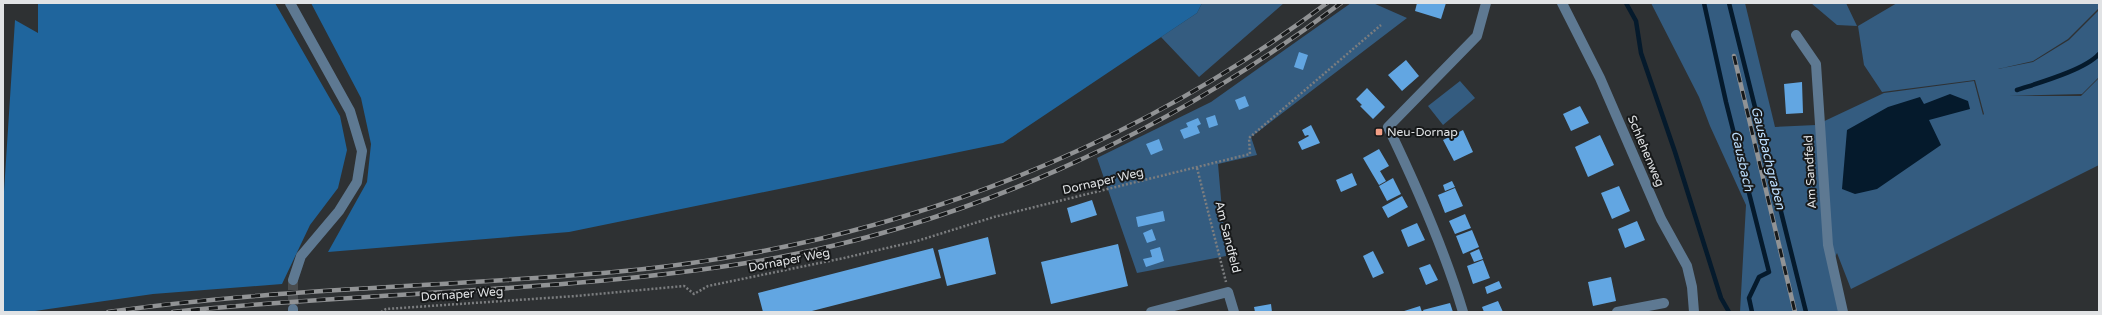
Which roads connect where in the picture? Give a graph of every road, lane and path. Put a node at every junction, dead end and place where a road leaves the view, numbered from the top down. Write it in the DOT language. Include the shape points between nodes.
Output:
graph roads {
  1 [pos="290,3"];
  2 [pos="1486,3"];
  3 [pos="1562,3"];
  4 [pos="1381,25"];
  5 [pos="1796,36"];
  6 [pos="1197,168"];
  7 [pos="293,280"];
  8 [pos="1228,292"];
  9 [pos="1664,303"];
  10 [pos="381,312"];
  11 [pos="1151,312"];
  12 [pos="1234,312"];
  13 [pos="1463,312"];
  14 [pos="1617,312"];
  15 [pos="1694,312"];
  16 [pos="1843,312"];
  1 -- 7 [label="street" via="350,111 362,151 357,182 339,211 301,256"];
  2 -- 13 [label="street" via="1477,36 1388,127 1415,182 1450,266"];
  3 -- 15 [label="street, Schlehenweg" via="1600,78 1661,219 1687,266"];
  4 -- 6 [label="path" via="1249,138 1250,154"];
  5 -- 16 [label="street, Am Sandfeld" via="1816,64 1828,245"];
  6 -- 8 [label="path, Am Sandfeld"];
  6 -- 10 [label="path, Dornaper Weg" via="994,217 895,246 708,286 694,294 684,286 386,309"];
  8 -- 11 [label="street"];
  8 -- 12 [label="street, Am Sandfeld"];
  9 -- 14 [label="street"];
}
